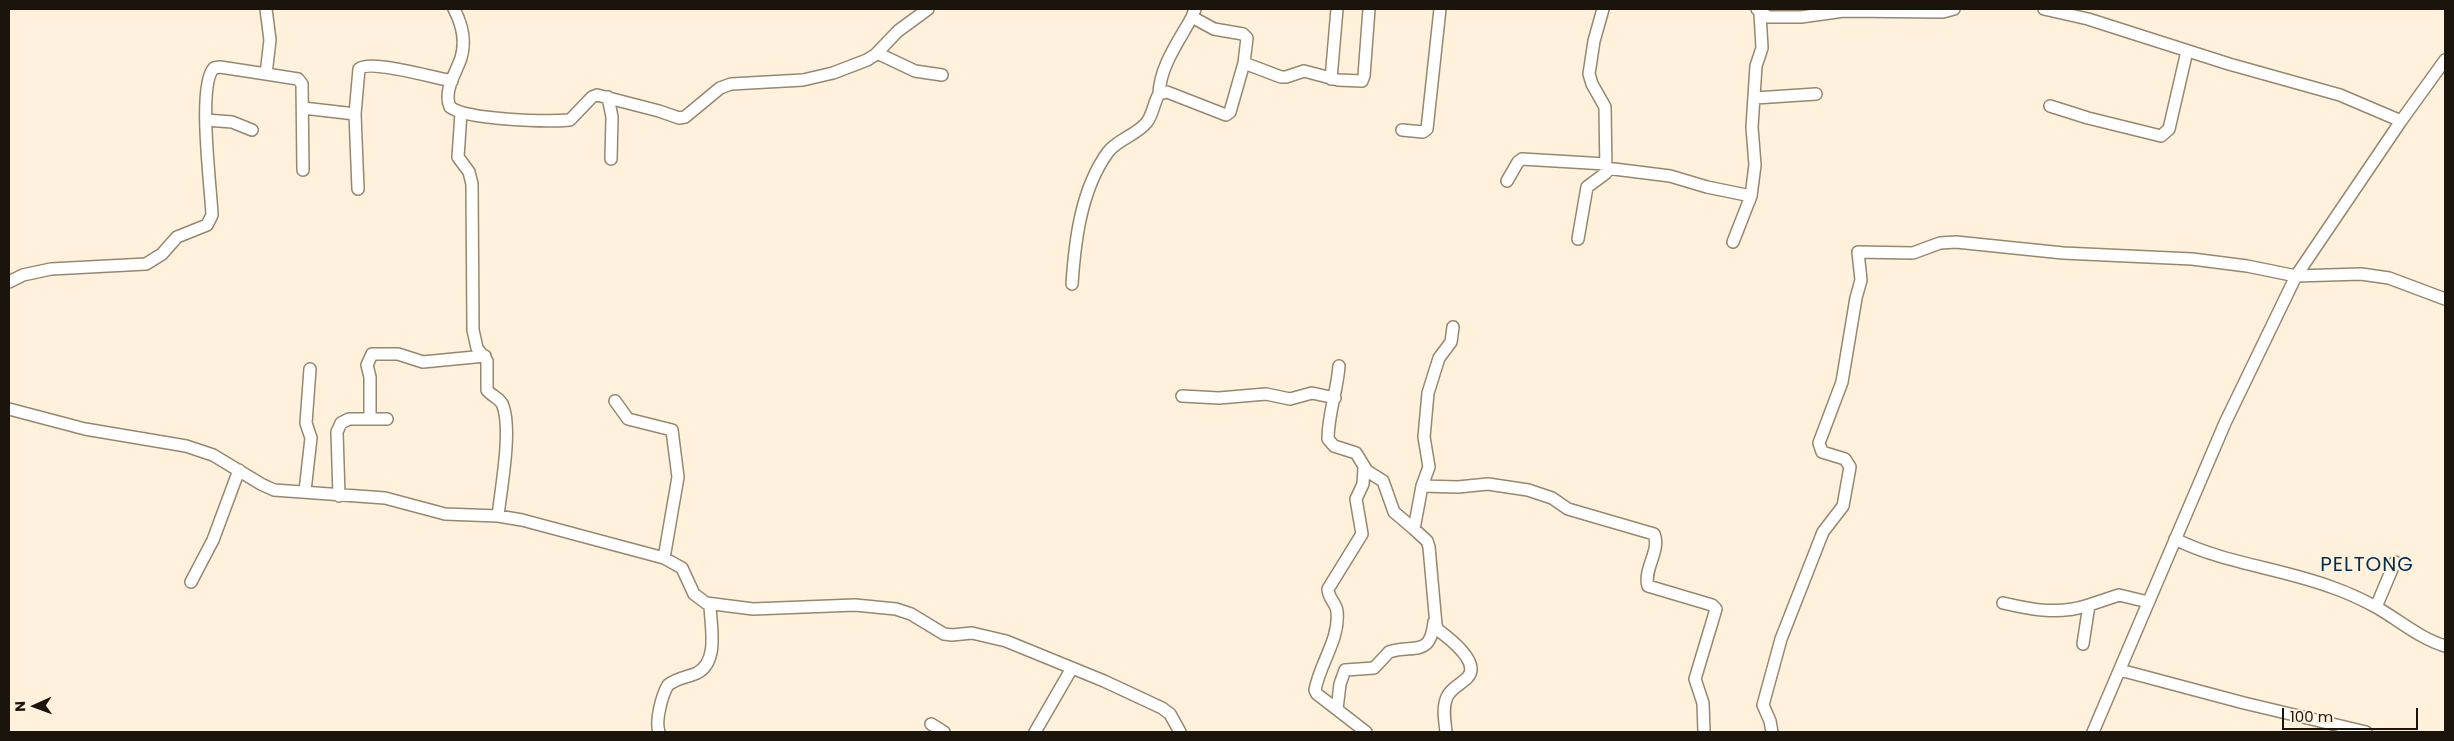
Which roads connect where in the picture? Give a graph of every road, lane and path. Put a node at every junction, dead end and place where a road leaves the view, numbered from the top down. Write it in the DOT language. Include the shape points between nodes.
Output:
graph roads {
  1 [pos="266,9"];
  2 [pos="454,9"];
  3 [pos="928,9"];
  4 [pos="1338,9"];
  5 [pos="1369,9"];
  6 [pos="1440,9"];
  7 [pos="1603,9"];
  8 [pos="1954,9"];
  9 [pos="2044,9"];
  10 [pos="1835,10"];
  11 [pos="1758,11"];
  12 [pos="1194,13"];
  13 [pos="2187,51"];
  14 [pos="877,53"];
  15 [pos="2445,60"];
  16 [pos="1244,63"];
  17 [pos="266,74"];
  18 [pos="942,75"];
  19 [pos="1331,79"];
  20 [pos="452,81"];
  21 [pos="1159,94"];
  22 [pos="1816,94"];
  23 [pos="608,97"];
  24 [pos="1755,98"];
  25 [pos="2050,106"];
  26 [pos="303,108"];
  27 [pos="461,113"];
  28 [pos="355,114"];
  29 [pos="206,120"];
  30 [pos="2401,120"];
  31 [pos="252,130"];
  32 [pos="1402,130"];
  33 [pos="611,159"];
  34 [pos="1606,166"];
  35 [pos="303,170"];
  36 [pos="1507,182"];
  37 [pos="358,189"];
  38 [pos="1751,196"];
  39 [pos="1578,239"];
  40 [pos="1733,242"];
  41 [pos="2296,276"];
  42 [pos="9,282"];
  43 [pos="1072,284"];
  44 [pos="2445,299"];
  45 [pos="1454,327"];
  46 [pos="485,356"];
  47 [pos="1339,366"];
  48 [pos="310,369"];
  49 [pos="1182,396"];
  50 [pos="1334,398"];
  51 [pos="615,401"];
  52 [pos="9,409"];
  53 [pos="370,418"];
  54 [pos="387,419"];
  55 [pos="1364,468"];
  56 [pos="239,470"];
  57 [pos="1422,486"];
  58 [pos="305,492"];
  59 [pos="339,496"];
  60 [pos="498,516"];
  61 [pos="1414,529"];
  62 [pos="2174,538"];
  63 [pos="664,558"];
  64 [pos="2396,562"];
  65 [pos="191,582"];
  66 [pos="2148,602"];
  67 [pos="2003,603"];
  68 [pos="710,604"];
  69 [pos="2089,605"];
  70 [pos="2376,607"];
  71 [pos="1434,620"];
  72 [pos="2083,644"];
  73 [pos="2445,646"];
  74 [pos="1072,668"];
  75 [pos="2120,670"];
  76 [pos="1337,709"];
  77 [pos="931,724"];
  78 [pos="659,732"];
  79 [pos="944,732"];
  80 [pos="1035,732"];
  81 [pos="1180,732"];
  82 [pos="1366,732"];
  83 [pos="1446,732"];
  84 [pos="1704,732"];
  85 [pos="1772,732"];
  86 [pos="2093,732"];
  87 [pos="2362,732"];
  1 -- 17 [label="street" via="270,40"];
  2 -- 20 [label="street" via="460,21 463,45"];
  3 -- 14 [label="street" via="898,31"];
  4 -- 19 [label="street"];
  5 -- 19 [label="street" via="1363,80"];
  6 -- 32 [label="street" via="1427,130"];
  7 -- 34 [label="street" via="1594,41 1590,74 1605,107"];
  8 -- 10 [label="street" via="1944,12"];
  9 -- 13 [label="street" via="2088,19"];
  10 -- 11 [label="street" via="1801,17 1768,17"];
  11 -- 24 [label="street" via="1762,48 1756,66"];
  12 -- 16 [label="street" via="1214,29 1245,36"];
  12 -- 21 [label="street" via="1164,69"];
  13 -- 25 [label="street" via="2168,129 2161,136"];
  13 -- 30 [label="street" via="2340,95"];
  14 -- 18 [label="street" via="914,71"];
  14 -- 23 [label="street" via="833,73 803,80 731,84 720,88 693,113 682,118"];
  15 -- 30 [label="street"];
  16 -- 19 [label="street" via="1280,77 1304,71"];
  16 -- 21 [label="street" via="1228,115 1167,92"];
  17 -- 26 [label="street" via="298,79"];
  17 -- 29 [label="street" via="228,67 214,68 206,83"];
  20 -- 27 [label="street" via="448,105"];
  20 -- 28 [label="street" via="403,70 361,66 357,73"];
  21 -- 43 [label="street" via="1146,123 1107,153 1091,184 1076,236"];
  22 -- 24 [label="street"];
  23 -- 27 [label="street" via="592,97 568,120 536,121"];
  23 -- 33 [label="street" via="612,117"];
  24 -- 38 [label="street" via="1752,128 1755,165"];
  26 -- 28 [label="street"];
  26 -- 35 [label="street"];
  27 -- 46 [label="street" via="458,157 469,172 472,184 473,330 477,348"];
  28 -- 37 [label="street"];
  29 -- 31 [label="street" via="232,122"];
  29 -- 42 [label="street" via="212,215 207,225 177,237 162,254 146,264 51,269 23,275"];
  30 -- 41 [label="street"];
  34 -- 36 [label="street" via="1522,159"];
  34 -- 38 [label="street" via="1670,176"];
  34 -- 39 [label="street" via="1604,175 1587,187"];
  38 -- 40 [label="street"];
  41 -- 44 [label="street" via="2377,276"];
  41 -- 62 [label="street"];
  41 -- 85 [label="street" via="2192,259 2064,253 1978,242 1940,243 1913,253 1858,252 1861,280 1842,382 1820,443 1822,452 1845,459 1850,467 1843,506 1825,527 1781,639 1763,705"];
  45 -- 57 [label="street" via="1450,342 1439,358 1428,393 1424,437 1429,467"];
  46 -- 53 [label="street" via="423,362 398,354 372,354 367,365"];
  46 -- 60 [label="street" via="489,366 487,390 500,401 504,410 506,448"];
  47 -- 50 [label="street"];
  48 -- 58 [label="street" via="306,423 311,438"];
  49 -- 50 [label="street" via="1219,398 1266,394 1290,399 1312,394"];
  50 -- 55 [label="street" via="1328,418 1328,439 1334,446 1356,452"];
  51 -- 63 [label="street" via="628,419 672,430 678,481"];
  52 -- 56 [label="street" via="85,429 186,446 213,455"];
  53 -- 54 [label="street"];
  53 -- 59 [label="street" via="344,420 338,427"];
  55 -- 61 [label="street" via="1383,481 1394,512"];
  55 -- 76 [label="street" via="1363,484 1356,500 1362,534 1328,589 1336,606 1336,616 1331,648 1315,690"];
  56 -- 58 [label="street" via="268,488"];
  56 -- 65 [label="street" via="213,540"];
  57 -- 61 [label="street"];
  57 -- 84 [label="street" via="1488,484 1528,490 1552,498 1568,509 1654,534 1656,543 1648,586 1712,604 1716,609 1695,679 1703,703"];
  58 -- 59 [label="street"];
  59 -- 60 [label="street" via="385,498 445,514"];
  60 -- 63 [label="street"];
  61 -- 71 [label="street" via="1429,547 1435,596"];
  62 -- 66 [label="street"];
  62 -- 70 [label="street" via="2204,553 2317,582"];
  63 -- 68 [label="street" via="682,568 694,594"];
  64 -- 70 [label="street"];
  66 -- 69 [label="street" via="2119,595"];
  66 -- 75 [label="street"];
  67 -- 69 [label="street" via="2044,611"];
  68 -- 74 [label="street" via="753,610 855,605 896,609 944,634 989,636"];
  68 -- 78 [label="street" via="708,661 698,672 668,685 663,697"];
  69 -- 72 [label="street"];
  70 -- 73 [label="street" via="2421,636"];
  71 -- 76 [label="street" via="1433,634 1424,647 1389,652 1374,668 1345,670"];
  71 -- 83 [label="street" via="1438,630 1462,649 1470,667 1468,677 1448,696 1445,704"];
  74 -- 80 [label="street"];
  74 -- 81 [label="street" via="1162,708 1170,714"];
  75 -- 86 [label="street"];
  75 -- 87 [label="street"];
  76 -- 82 [label="street"];
  77 -- 79 [label="street"];
}
